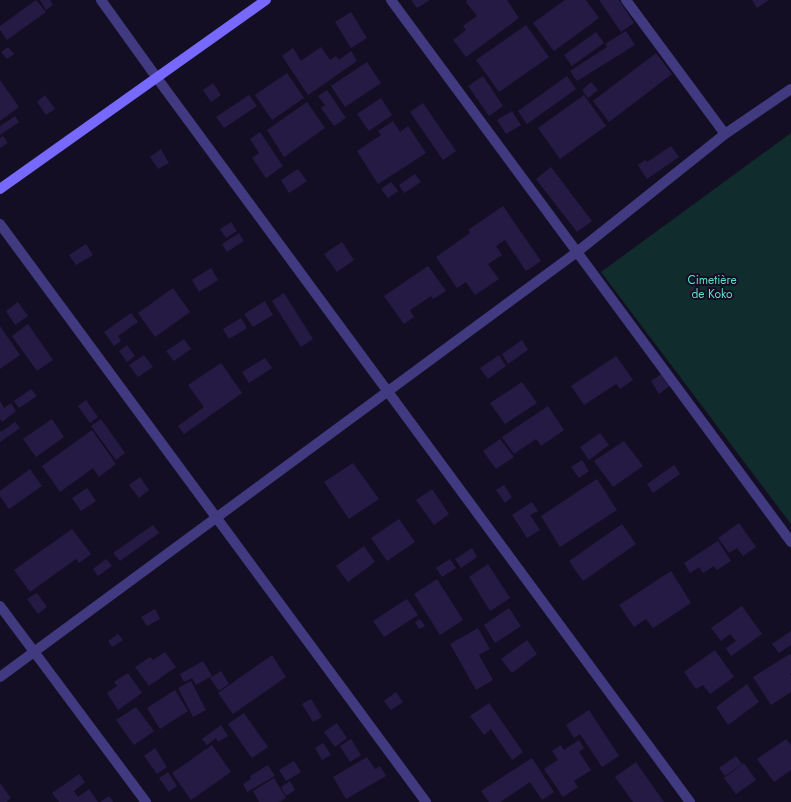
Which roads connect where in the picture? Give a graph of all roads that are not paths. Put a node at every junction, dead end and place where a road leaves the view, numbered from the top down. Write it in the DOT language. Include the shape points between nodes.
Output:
graph roads {
  1 [pos="101,0"];
  2 [pos="266,0"];
  3 [pos="391,0"];
  4 [pos="626,0"];
  5 [pos="157,78"];
  6 [pos="791,89"];
  7 [pos="725,134"];
  8 [pos="0,190"];
  9 [pos="0,224"];
  10 [pos="577,252"];
  11 [pos="387,391"];
  12 [pos="216,517"];
  13 [pos="791,542"];
  14 [pos="0,606"];
  15 [pos="34,652"];
  16 [pos="0,677"];
  17 [pos="146,802"];
  18 [pos="426,802"];
  19 [pos="690,802"];
  1 -- 5 [label="street"];
  2 -- 5 [label="main road"];
  3 -- 10 [label="street"];
  4 -- 7 [label="street"];
  5 -- 8 [label="main road"];
  5 -- 11 [label="street"];
  6 -- 7 [label="street"];
  7 -- 10 [label="street"];
  9 -- 12 [label="street"];
  10 -- 11 [label="street"];
  10 -- 13 [label="street"];
  11 -- 12 [label="street"];
  11 -- 19 [label="street"];
  12 -- 15 [label="street"];
  12 -- 18 [label="street"];
  14 -- 15 [label="street"];
  15 -- 16 [label="street"];
  15 -- 17 [label="street"];
}
